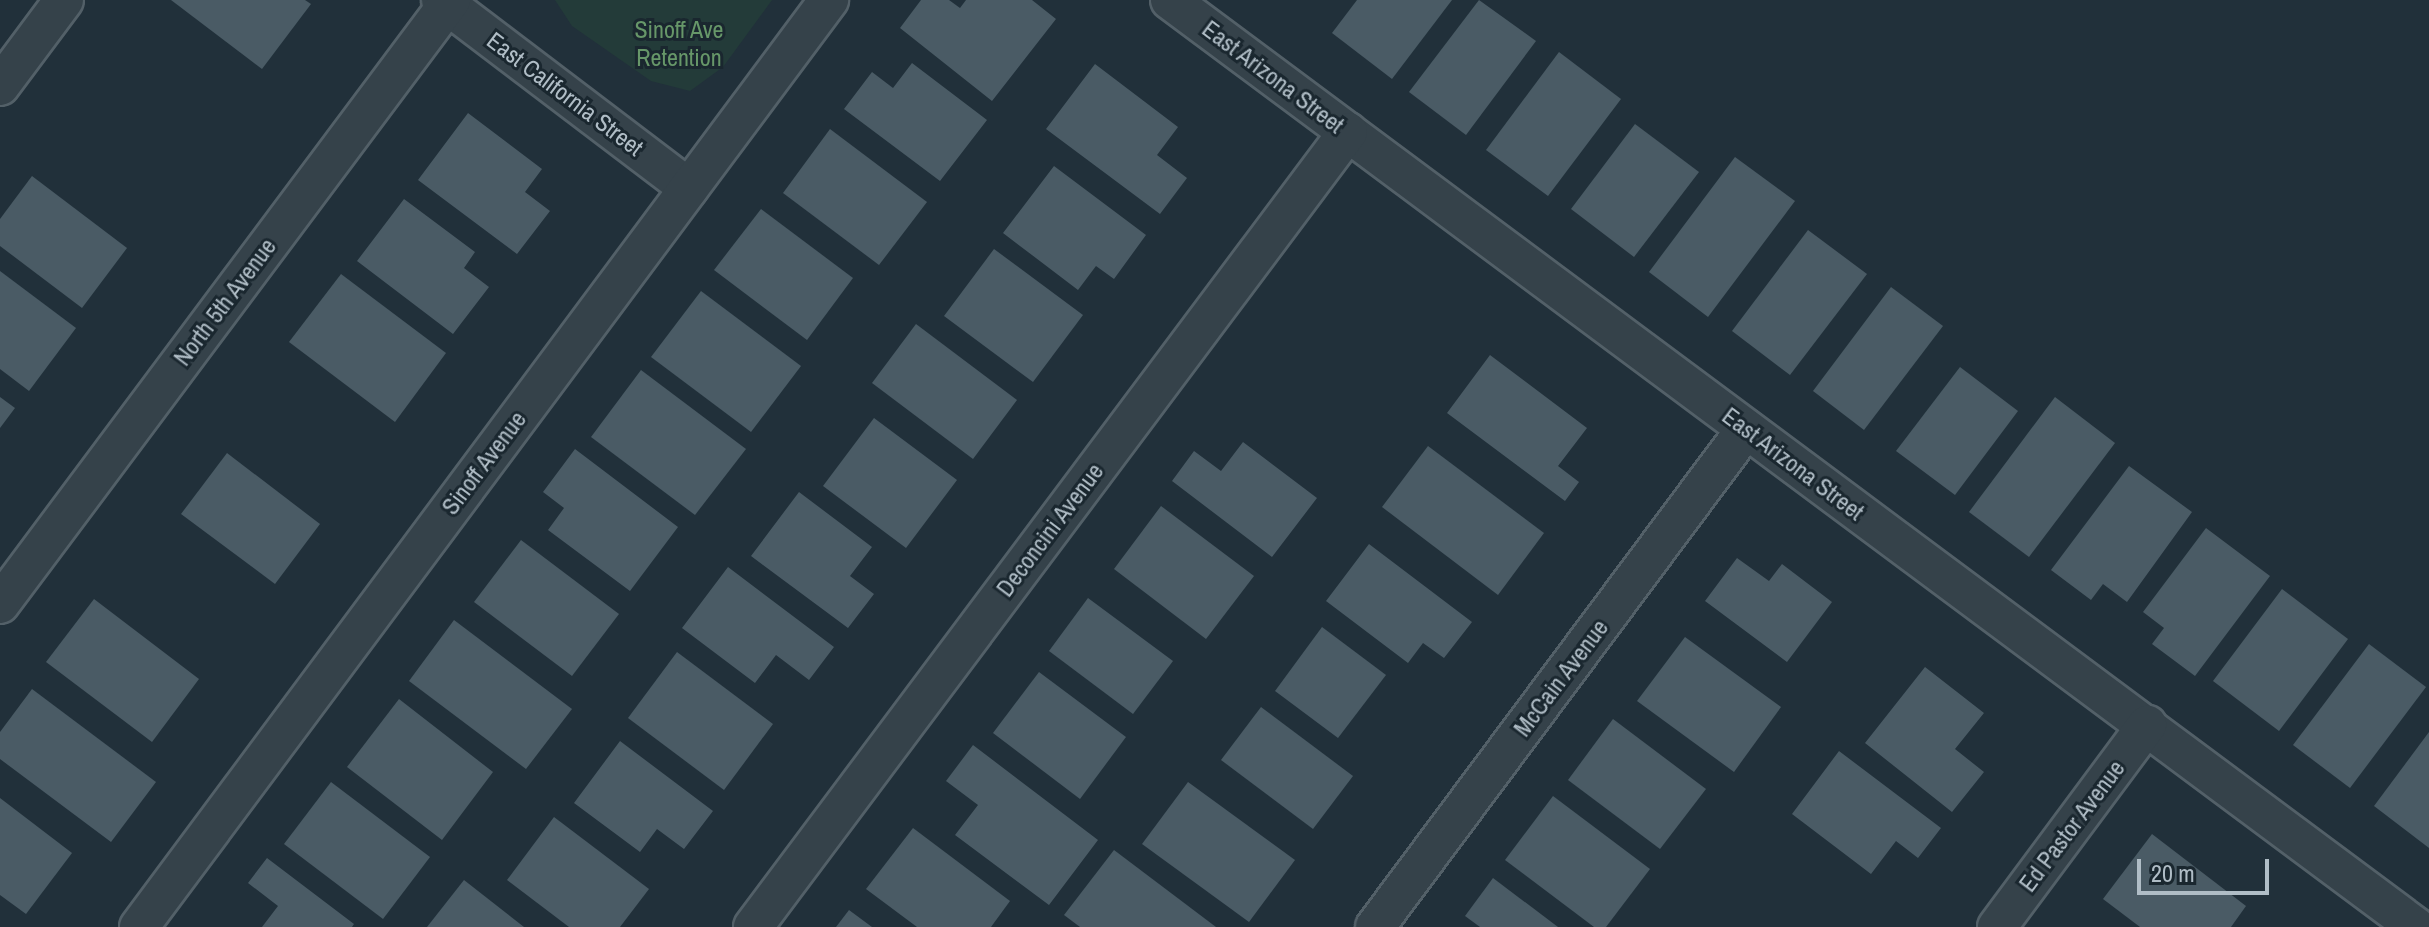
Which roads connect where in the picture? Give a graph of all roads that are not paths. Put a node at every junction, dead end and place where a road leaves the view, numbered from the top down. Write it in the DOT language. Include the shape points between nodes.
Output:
graph roads {
  1 [pos="64,0"];
  2 [pos="829,0"];
  3 [pos="1170,0"];
  4 [pos="447,2"];
  5 [pos="0,86"];
  6 [pos="1348,132"];
  7 [pos="689,188"];
  8 [pos="1746,429"];
  9 [pos="0,604"];
  10 [pos="2147,725"];
  11 [pos="139,927"];
  12 [pos="753,927"];
  13 [pos="1375,927"];
  14 [pos="1997,927"];
  15 [pos="2416,927"];
  1 -- 5 [label="street"];
  2 -- 7 [label="street, Sinoff Avenue"];
  3 -- 6 [label="street, East Arizona Street"];
  4 -- 7 [label="street, East California Street"];
  4 -- 9 [label="street, North 5th Avenue"];
  6 -- 8 [label="street, East Arizona Street"];
  6 -- 12 [label="street, Deconcini Avenue"];
  7 -- 11 [label="street, Sinoff Avenue"];
  8 -- 10 [label="street, East Arizona Street"];
  8 -- 13 [label="street, McCain Avenue"];
  10 -- 14 [label="street, Ed Pastor Avenue"];
  10 -- 15 [label="street, East Arizona Street"];
}
